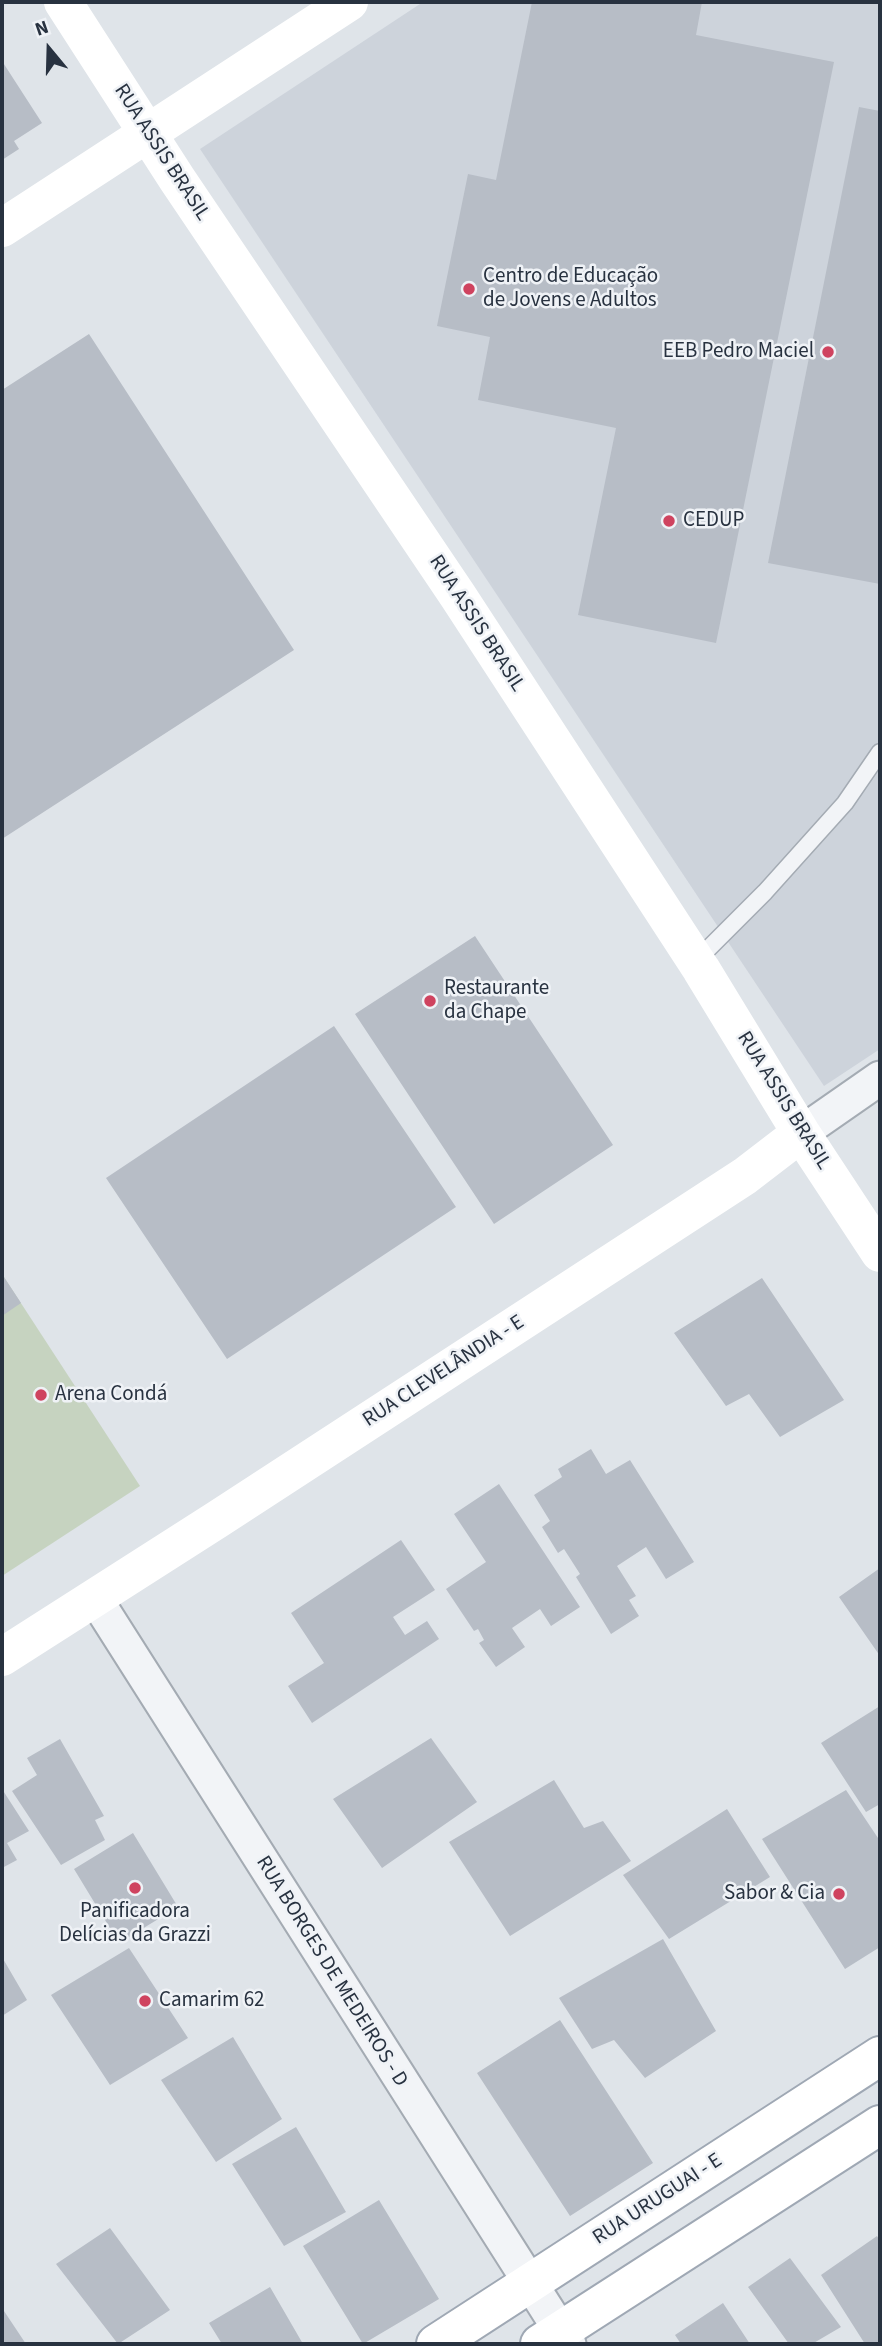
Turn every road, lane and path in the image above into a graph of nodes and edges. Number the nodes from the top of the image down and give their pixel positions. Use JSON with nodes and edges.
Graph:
{"nodes":[{"id":1,"x":63,"y":2,"type":"edge"},
{"id":2,"x":349,"y":2,"type":"edge"},
{"id":3,"x":148,"y":132,"type":"junction"},
{"id":4,"x":2,"y":228,"type":"edge"},
{"id":5,"x":880,"y":752,"type":"edge"},
{"id":6,"x":696,"y":961,"type":"junction"},
{"id":7,"x":880,"y":1078,"type":"edge"},
{"id":8,"x":801,"y":1133,"type":"junction"},
{"id":9,"x":880,"y":1253,"type":"edge"},
{"id":10,"x":95,"y":1598,"type":"junction"},
{"id":11,"x":2,"y":1657,"type":"edge"},
{"id":12,"x":880,"y":2056,"type":"edge"},
{"id":13,"x":880,"y":2125,"type":"edge"},
{"id":14,"x":529,"y":2284,"type":"junction"},
{"id":15,"x":556,"y":2340,"type":"edge"},
{"id":16,"x":436,"y":2344,"type":"edge"}],
"edges":[{"from":1,"to":3,"type":"street","name":"RUA ASSIS BRASIL"},
{"from":2,"to":3,"type":"street"},
{"from":3,"to":4,"type":"street"},
{"from":3,"to":6,"type":"street","name":"RUA ASSIS BRASIL"},
{"from":5,"to":6,"type":"lane"},
{"from":6,"to":8,"type":"street","name":"RUA ASSIS BRASIL"},
{"from":7,"to":8,"type":"street","name":"RUA CLEVELÂNDIA - E"},
{"from":8,"to":9,"type":"street","name":"RUA ASSIS BRASIL"},
{"from":8,"to":10,"type":"street","name":"RUA CLEVELÂNDIA - E"},
{"from":10,"to":11,"type":"street","name":"RUA CLEVELÂNDIA - E"},
{"from":10,"to":14,"type":"street","name":"RUA BORGES DE MEDEIROS - D"},
{"from":12,"to":14,"type":"street","name":"RUA URUGUAI - E"},
{"from":13,"to":15,"type":"street"},
{"from":14,"to":15,"type":"street","name":"RUA BORGES DE MEDEIROS - D"},
{"from":14,"to":16,"type":"street","name":"RUA URUGUAI - E"}]}
